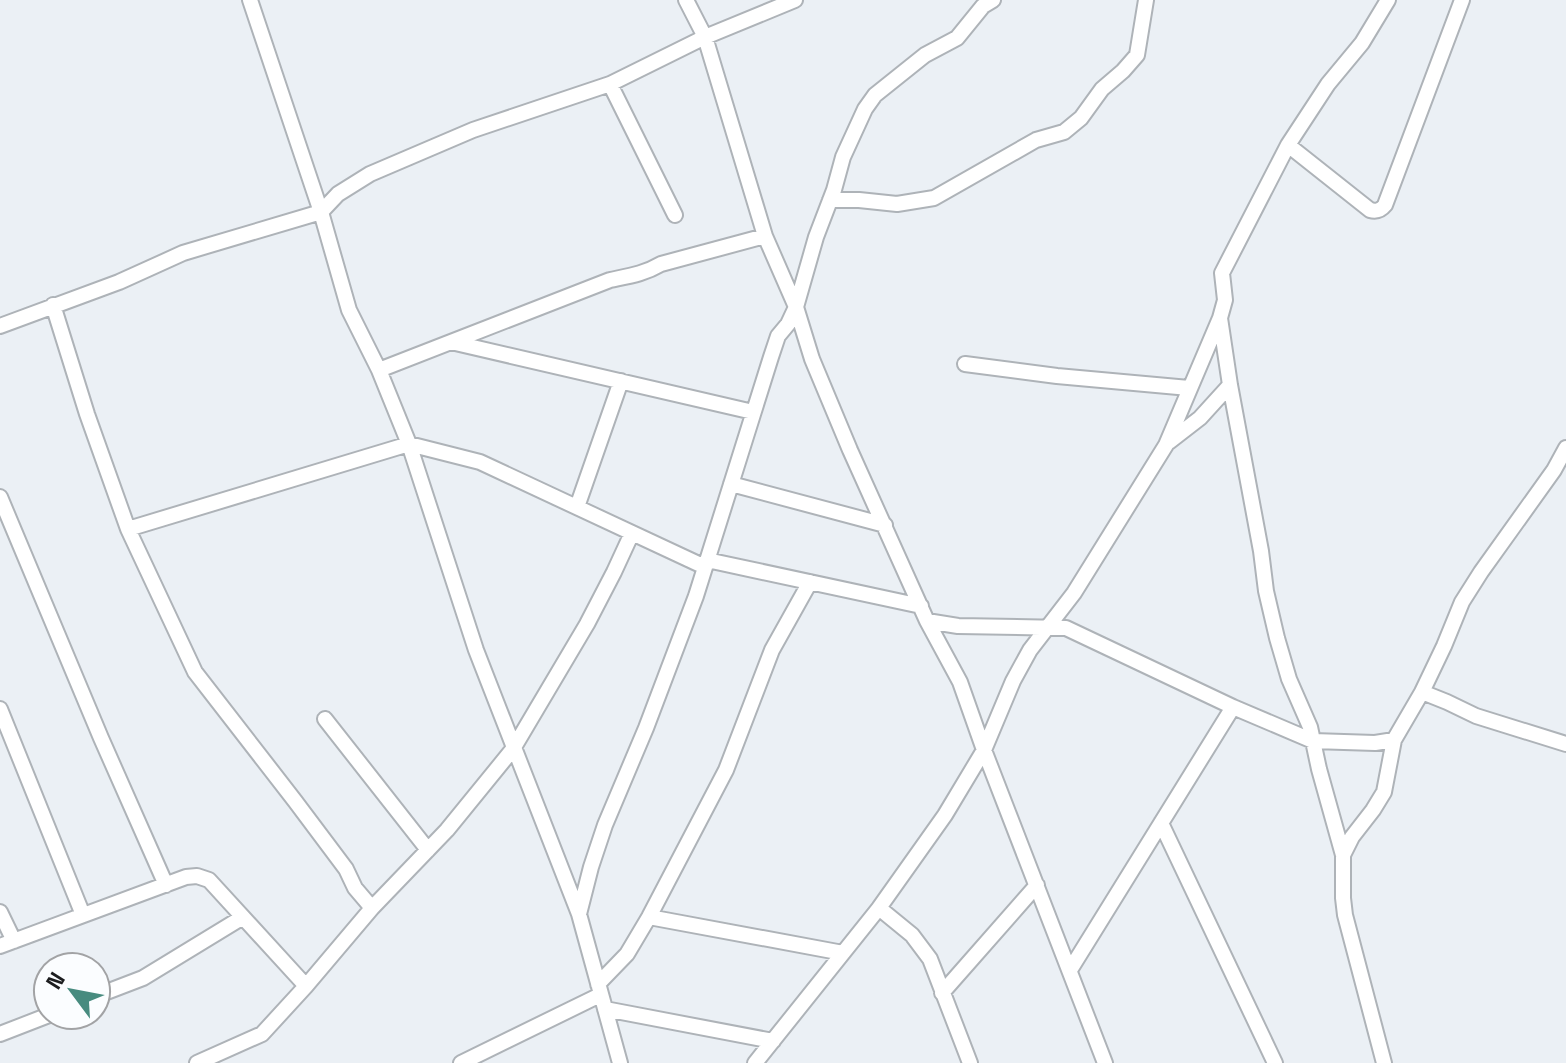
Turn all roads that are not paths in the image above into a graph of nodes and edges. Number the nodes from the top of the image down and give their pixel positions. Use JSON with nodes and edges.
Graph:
{"nodes":[{"id":1,"x":250,"y":0,"type":"edge"},
{"id":2,"x":686,"y":0,"type":"edge"},
{"id":3,"x":795,"y":0,"type":"edge"},
{"id":4,"x":993,"y":0,"type":"edge"},
{"id":5,"x":1146,"y":0,"type":"edge"},
{"id":6,"x":1388,"y":0,"type":"edge"},
{"id":7,"x":1462,"y":0,"type":"edge"},
{"id":8,"x":705,"y":37,"type":"junction"},
{"id":9,"x":610,"y":84,"type":"junction"},
{"id":10,"x":1288,"y":145,"type":"junction"},
{"id":11,"x":830,"y":200,"type":"junction"},
{"id":12,"x":321,"y":212,"type":"junction"},
{"id":13,"x":675,"y":215,"type":"dead end"},
{"id":14,"x":765,"y":236,"type":"junction"},
{"id":15,"x":53,"y":305,"type":"junction"},
{"id":16,"x":796,"y":307,"type":"junction"},
{"id":17,"x":1220,"y":318,"type":"junction"},
{"id":18,"x":0,"y":326,"type":"edge"},
{"id":19,"x":451,"y":342,"type":"junction"},
{"id":20,"x":965,"y":364,"type":"dead end"},
{"id":21,"x":379,"y":370,"type":"junction"},
{"id":22,"x":621,"y":381,"type":"junction"},
{"id":23,"x":1230,"y":385,"type":"junction"},
{"id":24,"x":1189,"y":388,"type":"junction"},
{"id":25,"x":753,"y":412,"type":"junction"},
{"id":26,"x":409,"y":444,"type":"junction"},
{"id":27,"x":1166,"y":445,"type":"junction"},
{"id":28,"x":1566,"y":448,"type":"edge"},
{"id":29,"x":731,"y":484,"type":"junction"},
{"id":30,"x":0,"y":497,"type":"edge"},
{"id":31,"x":577,"y":507,"type":"junction"},
{"id":32,"x":885,"y":525,"type":"junction"},
{"id":33,"x":128,"y":529,"type":"junction"},
{"id":34,"x":632,"y":533,"type":"junction"},
{"id":35,"x":706,"y":564,"type":"junction"},
{"id":36,"x":810,"y":582,"type":"junction"},
{"id":37,"x":921,"y":606,"type":"junction"},
{"id":38,"x":927,"y":621,"type":"junction"},
{"id":39,"x":1048,"y":626,"type":"junction"},
{"id":40,"x":1422,"y":692,"type":"junction"},
{"id":41,"x":1233,"y":707,"type":"junction"},
{"id":42,"x":0,"y":709,"type":"edge"},
{"id":43,"x":325,"y":719,"type":"dead end"},
{"id":44,"x":1394,"y":740,"type":"junction"},
{"id":45,"x":1313,"y":741,"type":"junction"},
{"id":46,"x":1566,"y":744,"type":"edge"},
{"id":47,"x":513,"y":749,"type":"junction"},
{"id":48,"x":984,"y":750,"type":"junction"},
{"id":49,"x":1161,"y":823,"type":"junction"},
{"id":50,"x":428,"y":850,"type":"junction"},
{"id":51,"x":1343,"y":855,"type":"junction"},
{"id":52,"x":166,"y":885,"type":"junction"},
{"id":53,"x":1037,"y":885,"type":"junction"},
{"id":54,"x":372,"y":908,"type":"junction"},
{"id":55,"x":879,"y":908,"type":"junction"},
{"id":56,"x":0,"y":912,"type":"edge"},
{"id":57,"x":579,"y":914,"type":"junction"},
{"id":58,"x":83,"y":915,"type":"junction"},
{"id":59,"x":243,"y":917,"type":"junction"},
{"id":60,"x":649,"y":917,"type":"junction"},
{"id":61,"x":7,"y":943,"type":"edge"},
{"id":62,"x":843,"y":953,"type":"junction"},
{"id":63,"x":1070,"y":970,"type":"junction"},
{"id":64,"x":306,"y":986,"type":"junction"},
{"id":65,"x":112,"y":990,"type":"edge"},
{"id":66,"x":942,"y":993,"type":"junction"},
{"id":67,"x":601,"y":996,"type":"junction"},
{"id":68,"x":32,"y":1020,"type":"edge"},
{"id":69,"x":2,"y":1028,"type":"edge"},
{"id":70,"x":773,"y":1041,"type":"junction"},
{"id":71,"x":197,"y":1063,"type":"edge"},
{"id":72,"x":461,"y":1063,"type":"edge"},
{"id":73,"x":620,"y":1063,"type":"edge"},
{"id":74,"x":755,"y":1063,"type":"edge"},
{"id":75,"x":970,"y":1063,"type":"edge"},
{"id":76,"x":1105,"y":1063,"type":"edge"},
{"id":77,"x":1275,"y":1063,"type":"edge"},
{"id":78,"x":1384,"y":1063,"type":"edge"}],
"edges":[{"from":1,"to":12,"type":"street"},
{"from":2,"to":8,"type":"street"},
{"from":3,"to":8,"type":"street"},
{"from":4,"to":11,"type":"street"},
{"from":5,"to":11,"type":"street"},
{"from":6,"to":10,"type":"street"},
{"from":7,"to":10,"type":"street"},
{"from":8,"to":9,"type":"street"},
{"from":8,"to":14,"type":"street"},
{"from":9,"to":12,"type":"street"},
{"from":9,"to":13,"type":"street"},
{"from":10,"to":17,"type":"street"},
{"from":11,"to":16,"type":"street"},
{"from":12,"to":15,"type":"street"},
{"from":12,"to":21,"type":"street"},
{"from":14,"to":16,"type":"street"},
{"from":14,"to":19,"type":"street"},
{"from":15,"to":18,"type":"street"},
{"from":15,"to":33,"type":"street"},
{"from":16,"to":25,"type":"street"},
{"from":16,"to":32,"type":"street"},
{"from":17,"to":23,"type":"street"},
{"from":17,"to":24,"type":"street"},
{"from":19,"to":21,"type":"street"},
{"from":19,"to":22,"type":"street"},
{"from":20,"to":24,"type":"street"},
{"from":21,"to":26,"type":"street"},
{"from":22,"to":25,"type":"street"},
{"from":22,"to":31,"type":"street"},
{"from":23,"to":27,"type":"street"},
{"from":23,"to":45,"type":"street"},
{"from":24,"to":27,"type":"street"},
{"from":25,"to":29,"type":"street"},
{"from":26,"to":31,"type":"street"},
{"from":26,"to":33,"type":"street"},
{"from":26,"to":47,"type":"street"},
{"from":27,"to":39,"type":"street"},
{"from":28,"to":40,"type":"street"},
{"from":29,"to":32,"type":"street"},
{"from":29,"to":35,"type":"street"},
{"from":30,"to":52,"type":"street"},
{"from":31,"to":34,"type":"street"},
{"from":32,"to":37,"type":"street"},
{"from":33,"to":54,"type":"street"},
{"from":34,"to":35,"type":"street"},
{"from":34,"to":47,"type":"street"},
{"from":35,"to":36,"type":"street"},
{"from":35,"to":57,"type":"street"},
{"from":36,"to":37,"type":"street"},
{"from":36,"to":60,"type":"street"},
{"from":37,"to":38,"type":"street"},
{"from":38,"to":39,"type":"street"},
{"from":38,"to":48,"type":"street"},
{"from":39,"to":41,"type":"street"},
{"from":39,"to":48,"type":"street"},
{"from":40,"to":44,"type":"street"},
{"from":40,"to":46,"type":"street"},
{"from":41,"to":45,"type":"street"},
{"from":41,"to":49,"type":"street"},
{"from":42,"to":58,"type":"street"},
{"from":43,"to":50,"type":"street"},
{"from":44,"to":45,"type":"street"},
{"from":44,"to":51,"type":"street"},
{"from":45,"to":51,"type":"street"},
{"from":47,"to":50,"type":"street"},
{"from":47,"to":57,"type":"street"},
{"from":48,"to":53,"type":"street"},
{"from":48,"to":55,"type":"street"},
{"from":49,"to":63,"type":"street"},
{"from":49,"to":77,"type":"street"},
{"from":50,"to":54,"type":"street"},
{"from":51,"to":78,"type":"street"},
{"from":52,"to":58,"type":"street"},
{"from":52,"to":59,"type":"street"},
{"from":53,"to":63,"type":"street"},
{"from":53,"to":66,"type":"street"},
{"from":54,"to":64,"type":"street"},
{"from":55,"to":62,"type":"street"},
{"from":55,"to":66,"type":"street"},
{"from":56,"to":61,"type":"street"},
{"from":57,"to":67,"type":"street"},
{"from":58,"to":61,"type":"street"},
{"from":59,"to":64,"type":"street"},
{"from":59,"to":65,"type":"street"},
{"from":60,"to":62,"type":"street"},
{"from":60,"to":67,"type":"street"},
{"from":62,"to":70,"type":"street"},
{"from":63,"to":76,"type":"street"},
{"from":64,"to":71,"type":"street"},
{"from":66,"to":75,"type":"street"},
{"from":67,"to":70,"type":"street"},
{"from":67,"to":72,"type":"street"},
{"from":67,"to":73,"type":"street"},
{"from":68,"to":69,"type":"street"},
{"from":70,"to":74,"type":"street"}]}
